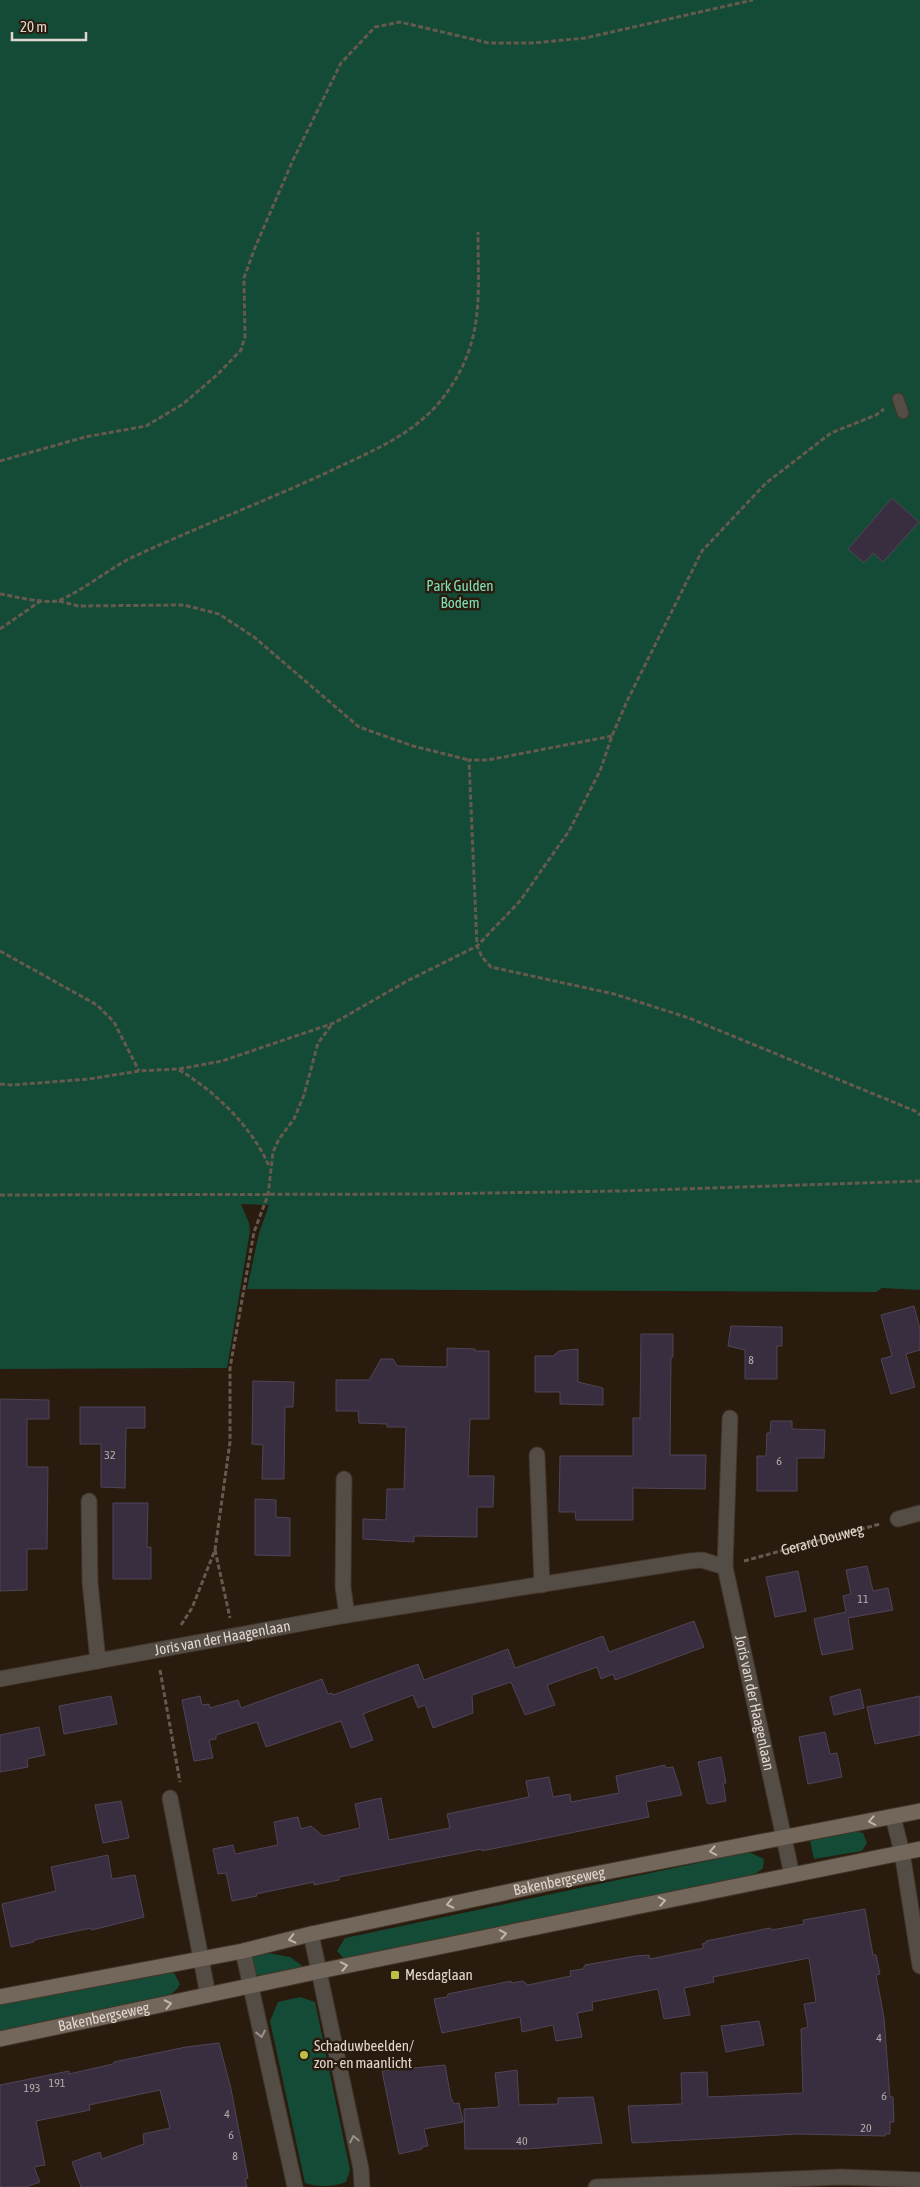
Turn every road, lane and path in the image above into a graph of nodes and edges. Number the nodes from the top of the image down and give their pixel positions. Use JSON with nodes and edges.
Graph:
{"nodes":[{"id":1,"x":753,"y":0,"type":"edge"},
{"id":2,"x":478,"y":232,"type":"dead end"},
{"id":3,"x":898,"y":399,"type":"joint"},
{"id":4,"x":903,"y":413,"type":"dead end"},
{"id":5,"x":0,"y":461,"type":"edge"},
{"id":6,"x":0,"y":594,"type":"edge"},
{"id":7,"x":42,"y":600,"type":"junction"},
{"id":8,"x":58,"y":601,"type":"junction"},
{"id":9,"x":0,"y":628,"type":"edge"},
{"id":10,"x":612,"y":736,"type":"junction"},
{"id":11,"x":469,"y":760,"type":"junction"},
{"id":12,"x":477,"y":946,"type":"junction"},
{"id":13,"x":0,"y":951,"type":"edge"},
{"id":14,"x":334,"y":1022,"type":"junction"},
{"id":15,"x":179,"y":1069,"type":"junction"},
{"id":16,"x":139,"y":1071,"type":"junction"},
{"id":17,"x":0,"y":1084,"type":"edge"},
{"id":18,"x":920,"y":1116,"type":"edge"},
{"id":19,"x":270,"y":1167,"type":"junction"},
{"id":20,"x":920,"y":1181,"type":"edge"},
{"id":21,"x":0,"y":1195,"type":"edge"},
{"id":22,"x":268,"y":1195,"type":"junction"},
{"id":23,"x":730,"y":1418,"type":"dead end"},
{"id":24,"x":538,"y":1455,"type":"dead end"},
{"id":25,"x":344,"y":1479,"type":"dead end"},
{"id":26,"x":89,"y":1501,"type":"dead end"},
{"id":27,"x":920,"y":1513,"type":"edge"},
{"id":28,"x":898,"y":1519,"type":"joint"},
{"id":29,"x":215,"y":1550,"type":"junction"},
{"id":30,"x":725,"y":1567,"type":"junction"},
{"id":31,"x":542,"y":1586,"type":"junction"},
{"id":32,"x":347,"y":1615,"type":"junction"},
{"id":33,"x":234,"y":1635,"type":"junction"},
{"id":34,"x":162,"y":1648,"type":"junction"},
{"id":35,"x":98,"y":1661,"type":"junction"},
{"id":36,"x":0,"y":1679,"type":"edge"},
{"id":37,"x":170,"y":1798,"type":"joint"},
{"id":38,"x":920,"y":1811,"type":"edge"},
{"id":39,"x":893,"y":1817,"type":"junction"},
{"id":40,"x":784,"y":1838,"type":"junction"},
{"id":41,"x":920,"y":1849,"type":"edge"},
{"id":42,"x":902,"y":1852,"type":"junction"},
{"id":43,"x":792,"y":1875,"type":"junction"},
{"id":44,"x":311,"y":1934,"type":"junction"},
{"id":45,"x":243,"y":1951,"type":"junction"},
{"id":46,"x":201,"y":1959,"type":"junction"},
{"id":47,"x":920,"y":1966,"type":"edge"},
{"id":48,"x":320,"y":1971,"type":"junction"},
{"id":49,"x":250,"y":1986,"type":"junction"},
{"id":50,"x":208,"y":1996,"type":"junction"},
{"id":51,"x":0,"y":1997,"type":"edge"},
{"id":52,"x":0,"y":2039,"type":"edge"},
{"id":53,"x":920,"y":2180,"type":"edge"},
{"id":54,"x":295,"y":2187,"type":"edge"},
{"id":55,"x":362,"y":2187,"type":"edge"},
{"id":56,"x":596,"y":2187,"type":"edge"}],
"edges":[{"from":1,"to":5,"type":"path"},
{"from":2,"to":8,"type":"path"},
{"from":3,"to":4,"type":"lane"},
{"from":3,"to":10,"type":"path"},
{"from":6,"to":7,"type":"path"},
{"from":7,"to":8,"type":"path"},
{"from":7,"to":9,"type":"path"},
{"from":8,"to":11,"type":"path"},
{"from":10,"to":11,"type":"path"},
{"from":10,"to":12,"type":"path"},
{"from":11,"to":12,"type":"path"},
{"from":12,"to":14,"type":"path"},
{"from":12,"to":18,"type":"path"},
{"from":13,"to":16,"type":"path"},
{"from":14,"to":15,"type":"path"},
{"from":14,"to":19,"type":"path"},
{"from":15,"to":16,"type":"path"},
{"from":15,"to":19,"type":"path"},
{"from":16,"to":17,"type":"path"},
{"from":19,"to":22,"type":"path"},
{"from":20,"to":22,"type":"path"},
{"from":21,"to":22,"type":"path"},
{"from":22,"to":29,"type":"path"},
{"from":23,"to":30,"type":"street","name":"Joris van der Haagenlaan"},
{"from":24,"to":31,"type":"street"},
{"from":25,"to":32,"type":"street"},
{"from":26,"to":35,"type":"street"},
{"from":27,"to":28,"type":"street"},
{"from":28,"to":30,"type":"path","name":"Gerard Douweg"},
{"from":29,"to":33,"type":"path"},
{"from":29,"to":34,"type":"path"},
{"from":30,"to":31,"type":"street","name":"Joris van der Haagenlaan"},
{"from":30,"to":40,"type":"street","name":"Joris van der Haagenlaan"},
{"from":31,"to":32,"type":"street","name":"Joris van der Haagenlaan"},
{"from":32,"to":33,"type":"street","name":"Joris van der Haagenlaan"},
{"from":33,"to":34,"type":"street","name":"Joris van der Haagenlaan"},
{"from":34,"to":35,"type":"street","name":"Joris van der Haagenlaan"},
{"from":34,"to":37,"type":"path"},
{"from":35,"to":36,"type":"street","name":"Joris van der Haagenlaan"},
{"from":37,"to":46,"type":"street"},
{"from":38,"to":39,"type":"street","name":"Bakenbergseweg"},
{"from":39,"to":40,"type":"street","name":"Bakenbergseweg","one_way":true},
{"from":39,"to":42,"type":"street"},
{"from":40,"to":43,"type":"street","name":"Joris van der Haagenlaan"},
{"from":40,"to":44,"type":"street","name":"Bakenbergseweg","one_way":true},
{"from":41,"to":42,"type":"street","name":"Bakenbergseweg"},
{"from":42,"to":43,"type":"street","name":"Bakenbergseweg"},
{"from":42,"to":47,"type":"street"},
{"from":48,"to":43,"type":"street","name":"Bakenbergseweg","one_way":true},
{"from":44,"to":45,"type":"street","name":"Bakenbergseweg","one_way":true},
{"from":44,"to":48,"type":"street"},
{"from":45,"to":46,"type":"street","name":"Bakenbergseweg"},
{"from":45,"to":49,"type":"street"},
{"from":46,"to":50,"type":"street"},
{"from":46,"to":51,"type":"street","name":"Bakenbergseweg"},
{"from":48,"to":49,"type":"street","name":"Bakenbergseweg"},
{"from":55,"to":48,"type":"street","one_way":true},
{"from":49,"to":50,"type":"street","name":"Bakenbergseweg"},
{"from":49,"to":54,"type":"street","one_way":true},
{"from":52,"to":50,"type":"street","name":"Bakenbergseweg","one_way":true},
{"from":53,"to":56,"type":"street"}]}
